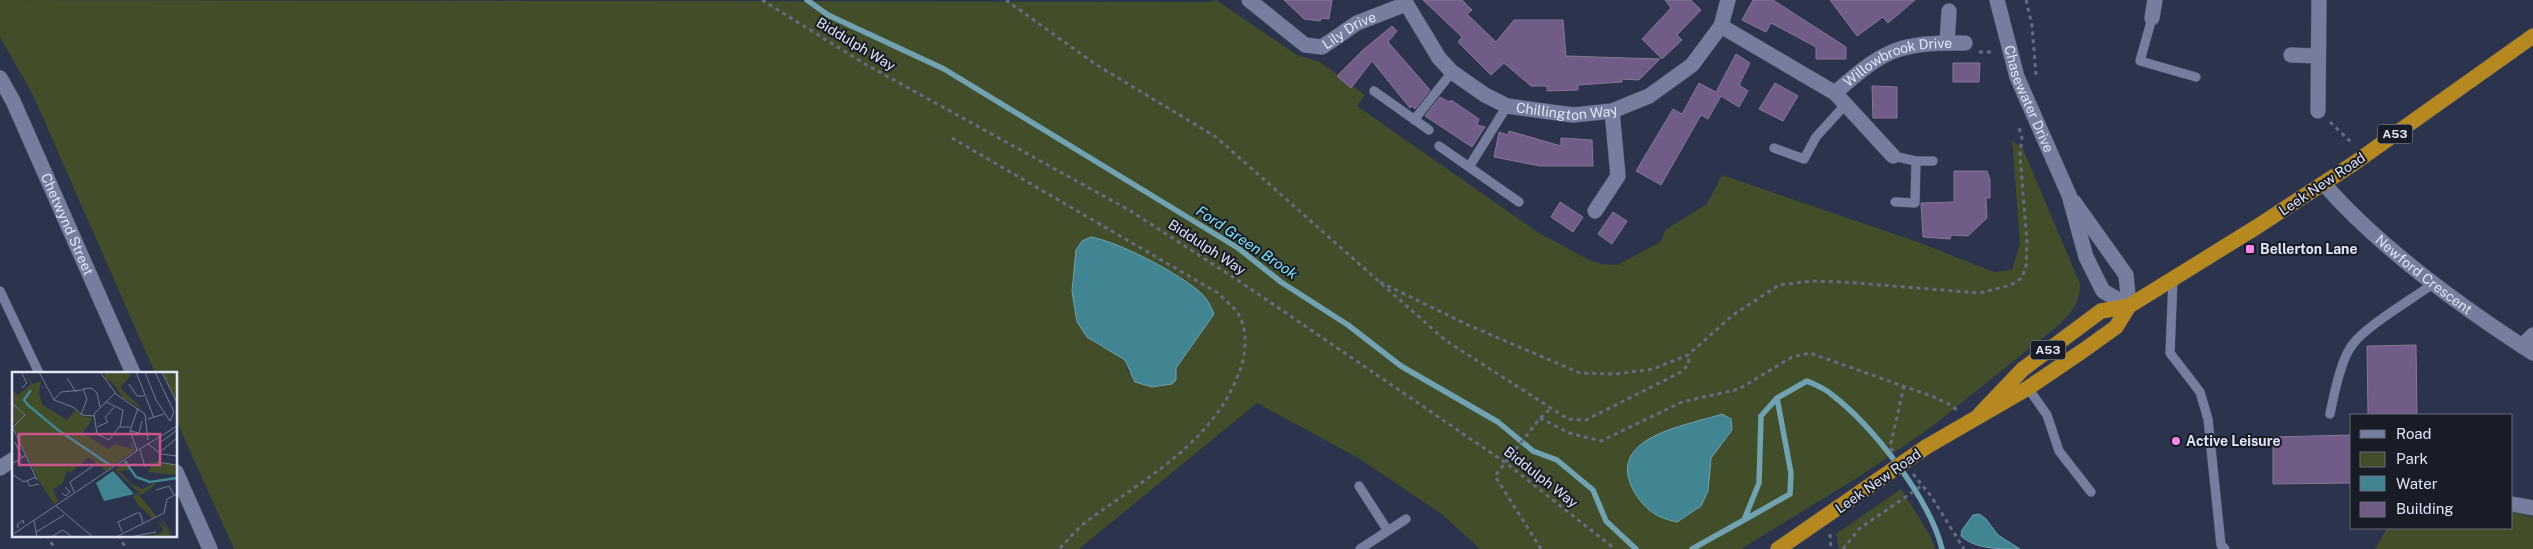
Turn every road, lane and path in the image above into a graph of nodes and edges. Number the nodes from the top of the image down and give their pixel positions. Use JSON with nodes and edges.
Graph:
{"nodes":[{"id":1,"x":762,"y":0,"type":"edge"},
{"id":2,"x":1006,"y":0,"type":"edge"},
{"id":3,"x":1248,"y":0,"type":"edge"},
{"id":4,"x":1728,"y":0,"type":"edge"},
{"id":5,"x":1997,"y":0,"type":"edge"},
{"id":6,"x":2026,"y":0,"type":"edge"},
{"id":7,"x":2155,"y":0,"type":"edge"},
{"id":8,"x":2319,"y":0,"type":"edge"},
{"id":9,"x":1405,"y":2,"type":"edge"},
{"id":10,"x":1949,"y":11,"type":"dead end"},
{"id":11,"x":2152,"y":18,"type":"joint"},
{"id":12,"x":1721,"y":26,"type":"junction"},
{"id":13,"x":2533,"y":36,"type":"edge"},
{"id":14,"x":1947,"y":43,"type":"junction"},
{"id":15,"x":1965,"y":43,"type":"joint"},
{"id":16,"x":2010,"y":51,"type":"junction"},
{"id":17,"x":2291,"y":55,"type":"dead end"},
{"id":18,"x":2318,"y":56,"type":"junction"},
{"id":19,"x":1452,"y":72,"type":"junction"},
{"id":20,"x":2196,"y":77,"type":"dead end"},
{"id":21,"x":0,"y":78,"type":"edge"},
{"id":22,"x":2036,"y":78,"type":"dead end"},
{"id":23,"x":1374,"y":91,"type":"dead end"},
{"id":24,"x":1840,"y":99,"type":"junction"},
{"id":25,"x":6,"y":104,"type":"edge"},
{"id":26,"x":1507,"y":106,"type":"junction"},
{"id":27,"x":1612,"y":111,"type":"junction"},
{"id":28,"x":2318,"y":112,"type":"joint"},
{"id":29,"x":1414,"y":120,"type":"junction"},
{"id":30,"x":2017,"y":121,"type":"dead end"},
{"id":31,"x":1429,"y":130,"type":"dead end"},
{"id":32,"x":952,"y":138,"type":"dead end"},
{"id":33,"x":1439,"y":146,"type":"dead end"},
{"id":34,"x":1774,"y":148,"type":"dead end"},
{"id":35,"x":2350,"y":150,"type":"dead end"},
{"id":36,"x":1893,"y":156,"type":"joint"},
{"id":37,"x":1916,"y":161,"type":"junction"},
{"id":38,"x":1933,"y":161,"type":"dead end"},
{"id":39,"x":1469,"y":167,"type":"junction"},
{"id":40,"x":2324,"y":184,"type":"junction"},
{"id":41,"x":2069,"y":195,"type":"junction"},
{"id":42,"x":1519,"y":202,"type":"dead end"},
{"id":43,"x":1895,"y":202,"type":"dead end"},
{"id":44,"x":1594,"y":211,"type":"dead end"},
{"id":45,"x":2174,"y":280,"type":"junction"},
{"id":46,"x":1380,"y":282,"type":"junction"},
{"id":47,"x":2434,"y":283,"type":"junction"},
{"id":48,"x":0,"y":291,"type":"edge"},
{"id":49,"x":2129,"y":306,"type":"junction"},
{"id":50,"x":2533,"y":335,"type":"edge"},
{"id":51,"x":2528,"y":350,"type":"edge"},
{"id":52,"x":1688,"y":354,"type":"junction"},
{"id":53,"x":39,"y":372,"type":"edge"},
{"id":54,"x":133,"y":372,"type":"edge"},
{"id":55,"x":1904,"y":386,"type":"junction"},
{"id":56,"x":2028,"y":388,"type":"junction"},
{"id":57,"x":1550,"y":409,"type":"junction"},
{"id":58,"x":2330,"y":414,"type":"dead end"},
{"id":59,"x":1540,"y":418,"type":"junction"},
{"id":60,"x":1974,"y":418,"type":"junction"},
{"id":61,"x":1897,"y":455,"type":"dead end"},
{"id":62,"x":12,"y":460,"type":"edge"},
{"id":63,"x":1506,"y":463,"type":"junction"},
{"id":64,"x":0,"y":468,"type":"edge"},
{"id":65,"x":1910,"y":470,"type":"dead end"},
{"id":66,"x":178,"y":477,"type":"edge"},
{"id":67,"x":1923,"y":485,"type":"junction"},
{"id":68,"x":1359,"y":486,"type":"dead end"},
{"id":69,"x":2091,"y":492,"type":"dead end"},
{"id":70,"x":2513,"y":504,"type":"edge"},
{"id":71,"x":2533,"y":508,"type":"edge"},
{"id":72,"x":1406,"y":519,"type":"dead end"},
{"id":73,"x":1388,"y":531,"type":"junction"},
{"id":74,"x":48,"y":536,"type":"edge"},
{"id":75,"x":120,"y":536,"type":"edge"},
{"id":76,"x":55,"y":549,"type":"edge"},
{"id":77,"x":126,"y":549,"type":"edge"},
{"id":78,"x":210,"y":549,"type":"edge"},
{"id":79,"x":1059,"y":549,"type":"edge"},
{"id":80,"x":1360,"y":549,"type":"edge"},
{"id":81,"x":1541,"y":549,"type":"edge"},
{"id":82,"x":1615,"y":549,"type":"edge"},
{"id":83,"x":1778,"y":549,"type":"edge"},
{"id":84,"x":1843,"y":549,"type":"edge"},
{"id":85,"x":1964,"y":549,"type":"edge"},
{"id":86,"x":2225,"y":549,"type":"edge"}],
"edges":[{"from":1,"to":63,"type":"path","name":"Biddulph Way"},
{"from":2,"to":46,"type":"path"},
{"from":3,"to":9,"type":"street","name":"Lily Drive"},
{"from":4,"to":12,"type":"street","name":"Chillington Way"},
{"from":5,"to":16,"type":"street","name":"Chasewater Drive"},
{"from":6,"to":22,"type":"path"},
{"from":7,"to":11,"type":"street"},
{"from":8,"to":18,"type":"street"},
{"from":9,"to":19,"type":"street","name":"Chillington Way"},
{"from":10,"to":14,"type":"street"},
{"from":11,"to":20,"type":"lane"},
{"from":12,"to":24,"type":"street","name":"Willowbrook Drive"},
{"from":12,"to":27,"type":"street","name":"Chillington Way"},
{"from":13,"to":40,"type":"highway","name":"Leek New Road","number":"A53"},
{"from":14,"to":15,"type":"street","name":"Willowbrook Drive"},
{"from":14,"to":24,"type":"street","name":"Willowbrook Drive"},
{"from":15,"to":16,"type":"path"},
{"from":16,"to":41,"type":"street","name":"Chasewater Drive"},
{"from":17,"to":18,"type":"street"},
{"from":18,"to":28,"type":"street"},
{"from":19,"to":26,"type":"street","name":"Chillington Way"},
{"from":19,"to":29,"type":"lane"},
{"from":21,"to":25,"type":"street","name":"Chetwynd Street"},
{"from":23,"to":29,"type":"lane"},
{"from":24,"to":34,"type":"lane"},
{"from":24,"to":36,"type":"street","name":"Willowbrook Drive"},
{"from":25,"to":54,"type":"street","name":"Chetwynd Street"},
{"from":26,"to":27,"type":"street","name":"Chillington Way"},
{"from":26,"to":39,"type":"lane"},
{"from":27,"to":44,"type":"street"},
{"from":28,"to":35,"type":"path"},
{"from":29,"to":31,"type":"lane"},
{"from":30,"to":52,"type":"path"},
{"from":32,"to":79,"type":"path"},
{"from":33,"to":39,"type":"lane"},
{"from":36,"to":37,"type":"lane"},
{"from":37,"to":38,"type":"lane"},
{"from":37,"to":43,"type":"lane"},
{"from":39,"to":42,"type":"lane"},
{"from":40,"to":45,"type":"highway","name":"Leek New Road","number":"A53"},
{"from":40,"to":47,"type":"street","name":"Newford Crescent"},
{"from":41,"to":49,"type":"street","name":"Chasewater Drive"},
{"from":41,"to":49,"type":"street","name":"Chasewater Drive"},
{"from":45,"to":49,"type":"highway","name":"Leek New Road","number":"A53"},
{"from":45,"to":86,"type":"lane"},
{"from":46,"to":52,"type":"path"},
{"from":46,"to":57,"type":"path"},
{"from":47,"to":51,"type":"street","name":"Newford Crescent"},
{"from":47,"to":58,"type":"lane"},
{"from":48,"to":53,"type":"lane"},
{"from":49,"to":56,"type":"highway","name":"Leek New Road","number":"A53"},
{"from":49,"to":60,"type":"highway","name":"Leek New Road","number":"A53"},
{"from":50,"to":51,"type":"street"},
{"from":52,"to":57,"type":"path"},
{"from":55,"to":59,"type":"path"},
{"from":55,"to":60,"type":"path"},
{"from":55,"to":61,"type":"path"},
{"from":56,"to":60,"type":"highway","name":"Leek New Road","number":"A53"},
{"from":56,"to":69,"type":"lane"},
{"from":57,"to":59,"type":"path"},
{"from":59,"to":63,"type":"path"},
{"from":60,"to":83,"type":"highway","name":"Leek New Road","number":"A53","bridge":true},
{"from":62,"to":64,"type":"street"},
{"from":63,"to":81,"type":"path"},
{"from":63,"to":82,"type":"path","name":"Biddulph Way"},
{"from":65,"to":67,"type":"path"},
{"from":66,"to":78,"type":"street"},
{"from":67,"to":84,"type":"path"},
{"from":67,"to":85,"type":"path"},
{"from":68,"to":73,"type":"lane"},
{"from":70,"to":71,"type":"street"},
{"from":72,"to":73,"type":"lane"},
{"from":73,"to":80,"type":"lane"},
{"from":74,"to":76,"type":"path"},
{"from":75,"to":77,"type":"path"}]}
